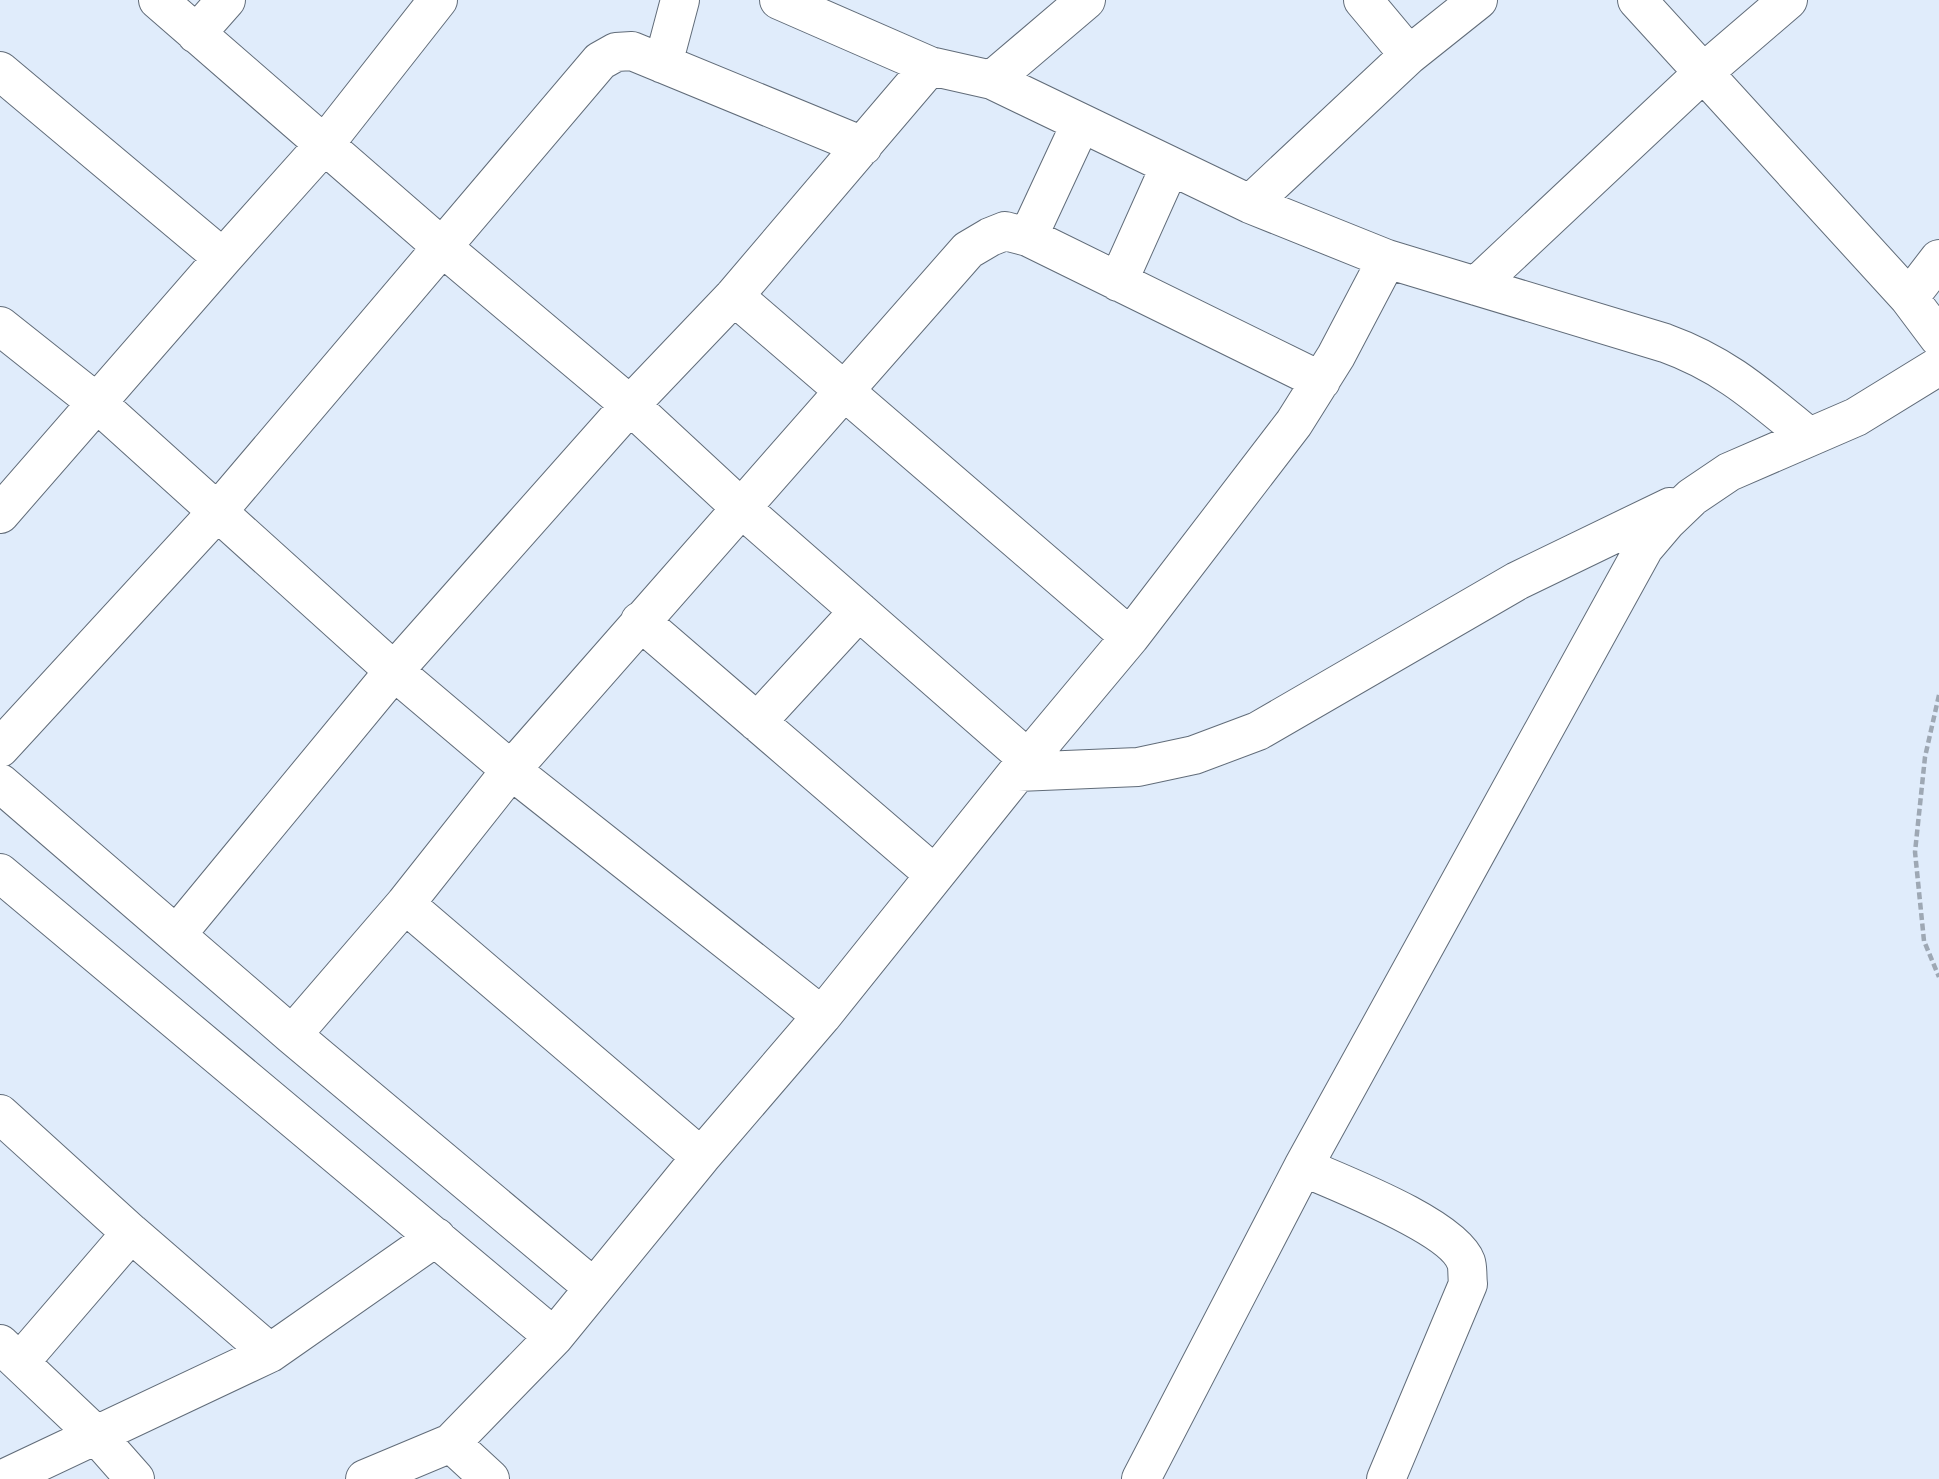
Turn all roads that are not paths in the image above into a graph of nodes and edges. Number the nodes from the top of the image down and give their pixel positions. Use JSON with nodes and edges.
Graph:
{"nodes":[{"id":1,"x":158,"y":0,"type":"edge"},
{"id":2,"x":226,"y":0,"type":"edge"},
{"id":3,"x":438,"y":0,"type":"edge"},
{"id":4,"x":680,"y":0,"type":"edge"},
{"id":5,"x":779,"y":0,"type":"edge"},
{"id":6,"x":1086,"y":0,"type":"edge"},
{"id":7,"x":1363,"y":0,"type":"edge"},
{"id":8,"x":1478,"y":0,"type":"edge"},
{"id":9,"x":1637,"y":0,"type":"edge"},
{"id":10,"x":1788,"y":0,"type":"edge"},
{"id":11,"x":196,"y":34,"type":"junction"},
{"id":12,"x":1409,"y":55,"type":"junction"},
{"id":13,"x":663,"y":64,"type":"junction"},
{"id":14,"x":930,"y":66,"type":"junction"},
{"id":15,"x":0,"y":71,"type":"edge"},
{"id":16,"x":1703,"y":73,"type":"junction"},
{"id":17,"x":992,"y":80,"type":"junction"},
{"id":18,"x":1081,"y":123,"type":"junction"},
{"id":19,"x":324,"y":145,"type":"junction"},
{"id":20,"x":863,"y":146,"type":"junction"},
{"id":21,"x":1170,"y":166,"type":"junction"},
{"id":22,"x":1250,"y":204,"type":"junction"},
{"id":23,"x":1028,"y":237,"type":"junction"},
{"id":24,"x":441,"y":246,"type":"junction"},
{"id":25,"x":223,"y":258,"type":"junction"},
{"id":26,"x":1387,"y":259,"type":"junction"},
{"id":27,"x":1939,"y":259,"type":"edge"},
{"id":28,"x":1118,"y":282,"type":"junction"},
{"id":29,"x":1476,"y":286,"type":"junction"},
{"id":30,"x":734,"y":296,"type":"junction"},
{"id":31,"x":1909,"y":298,"type":"junction"},
{"id":32,"x":0,"y":326,"type":"edge"},
{"id":33,"x":1939,"y":338,"type":"edge"},
{"id":34,"x":1939,"y":366,"type":"edge"},
{"id":35,"x":1321,"y":381,"type":"junction"},
{"id":36,"x":844,"y":392,"type":"junction"},
{"id":37,"x":97,"y":404,"type":"junction"},
{"id":38,"x":630,"y":405,"type":"junction"},
{"id":39,"x":1809,"y":437,"type":"junction"},
{"id":40,"x":1692,"y":497,"type":"junction"},
{"id":41,"x":740,"y":507,"type":"junction"},
{"id":42,"x":218,"y":511,"type":"junction"},
{"id":43,"x":0,"y":514,"type":"edge"},
{"id":44,"x":859,"y":611,"type":"junction"},
{"id":45,"x":640,"y":621,"type":"junction"},
{"id":46,"x":1130,"y":637,"type":"junction"},
{"id":47,"x":394,"y":671,"type":"junction"},
{"id":48,"x":757,"y":722,"type":"junction"},
{"id":49,"x":0,"y":748,"type":"edge"},
{"id":50,"x":1023,"y":766,"type":"junction"},
{"id":51,"x":511,"y":770,"type":"junction"},
{"id":52,"x":0,"y":783,"type":"edge"},
{"id":53,"x":0,"y":873,"type":"edge"},
{"id":54,"x":935,"y":875,"type":"junction"},
{"id":55,"x":405,"y":904,"type":"junction"},
{"id":56,"x":177,"y":934,"type":"junction"},
{"id":57,"x":822,"y":1016,"type":"junction"},
{"id":58,"x":292,"y":1035,"type":"junction"},
{"id":59,"x":0,"y":1114,"type":"edge"},
{"id":60,"x":701,"y":1157,"type":"junction"},
{"id":61,"x":1303,"y":1167,"type":"junction"},
{"id":62,"x":131,"y":1233,"type":"junction"},
{"id":63,"x":436,"y":1237,"type":"junction"},
{"id":64,"x":594,"y":1288,"type":"junction"},
{"id":65,"x":554,"y":1337,"type":"junction"},
{"id":66,"x":10,"y":1353,"type":"edge"},
{"id":67,"x":270,"y":1353,"type":"junction"},
{"id":68,"x":97,"y":1436,"type":"junction"},
{"id":69,"x":451,"y":1443,"type":"junction"},
{"id":70,"x":3,"y":1479,"type":"edge"},
{"id":71,"x":135,"y":1479,"type":"edge"},
{"id":72,"x":365,"y":1479,"type":"edge"},
{"id":73,"x":490,"y":1479,"type":"edge"},
{"id":74,"x":1141,"y":1479,"type":"edge"},
{"id":75,"x":1386,"y":1479,"type":"edge"}],
"edges":[{"from":1,"to":11,"type":"street"},
{"from":2,"to":11,"type":"street"},
{"from":3,"to":19,"type":"street"},
{"from":4,"to":13,"type":"street"},
{"from":5,"to":14,"type":"street"},
{"from":6,"to":17,"type":"street"},
{"from":7,"to":12,"type":"street"},
{"from":8,"to":12,"type":"street"},
{"from":9,"to":16,"type":"street"},
{"from":10,"to":16,"type":"street"},
{"from":11,"to":19,"type":"street"},
{"from":12,"to":22,"type":"street"},
{"from":13,"to":20,"type":"street"},
{"from":13,"to":24,"type":"street"},
{"from":14,"to":17,"type":"street"},
{"from":14,"to":20,"type":"street"},
{"from":15,"to":25,"type":"street"},
{"from":16,"to":29,"type":"street"},
{"from":16,"to":31,"type":"street"},
{"from":17,"to":18,"type":"street"},
{"from":18,"to":21,"type":"street"},
{"from":18,"to":23,"type":"street"},
{"from":19,"to":24,"type":"street"},
{"from":19,"to":25,"type":"street"},
{"from":20,"to":30,"type":"street"},
{"from":21,"to":22,"type":"street"},
{"from":21,"to":28,"type":"street"},
{"from":22,"to":26,"type":"street"},
{"from":23,"to":28,"type":"street"},
{"from":23,"to":36,"type":"street"},
{"from":24,"to":38,"type":"street"},
{"from":24,"to":42,"type":"street"},
{"from":25,"to":37,"type":"street"},
{"from":26,"to":29,"type":"street"},
{"from":26,"to":35,"type":"street"},
{"from":27,"to":31,"type":"street"},
{"from":28,"to":35,"type":"street"},
{"from":29,"to":39,"type":"street"},
{"from":30,"to":36,"type":"street"},
{"from":30,"to":38,"type":"street"},
{"from":31,"to":33,"type":"street"},
{"from":32,"to":37,"type":"street"},
{"from":34,"to":39,"type":"street"},
{"from":35,"to":46,"type":"street"},
{"from":36,"to":41,"type":"street"},
{"from":36,"to":46,"type":"street"},
{"from":37,"to":42,"type":"street"},
{"from":37,"to":43,"type":"street"},
{"from":38,"to":41,"type":"street"},
{"from":38,"to":47,"type":"street"},
{"from":39,"to":40,"type":"street"},
{"from":40,"to":50,"type":"street"},
{"from":40,"to":61,"type":"street"},
{"from":41,"to":44,"type":"street"},
{"from":41,"to":45,"type":"street"},
{"from":42,"to":47,"type":"street"},
{"from":42,"to":49,"type":"street"},
{"from":44,"to":48,"type":"street"},
{"from":44,"to":50,"type":"street"},
{"from":45,"to":48,"type":"street"},
{"from":45,"to":51,"type":"street"},
{"from":46,"to":50,"type":"street"},
{"from":47,"to":51,"type":"street"},
{"from":47,"to":56,"type":"street"},
{"from":48,"to":54,"type":"street"},
{"from":50,"to":54,"type":"street"},
{"from":51,"to":55,"type":"street"},
{"from":51,"to":57,"type":"street"},
{"from":52,"to":56,"type":"street"},
{"from":53,"to":63,"type":"street"},
{"from":54,"to":57,"type":"street"},
{"from":55,"to":58,"type":"street"},
{"from":55,"to":60,"type":"street"},
{"from":56,"to":58,"type":"street"},
{"from":57,"to":60,"type":"street"},
{"from":58,"to":64,"type":"street"},
{"from":59,"to":62,"type":"street"},
{"from":60,"to":64,"type":"street"},
{"from":61,"to":74,"type":"street"},
{"from":61,"to":75,"type":"street"},
{"from":62,"to":66,"type":"street"},
{"from":62,"to":67,"type":"street"},
{"from":63,"to":65,"type":"street"},
{"from":63,"to":67,"type":"street"},
{"from":64,"to":65,"type":"street"},
{"from":65,"to":69,"type":"street"},
{"from":66,"to":68,"type":"street"},
{"from":67,"to":68,"type":"street"},
{"from":68,"to":70,"type":"street"},
{"from":68,"to":71,"type":"street"},
{"from":69,"to":72,"type":"street"},
{"from":69,"to":73,"type":"street"}]}
